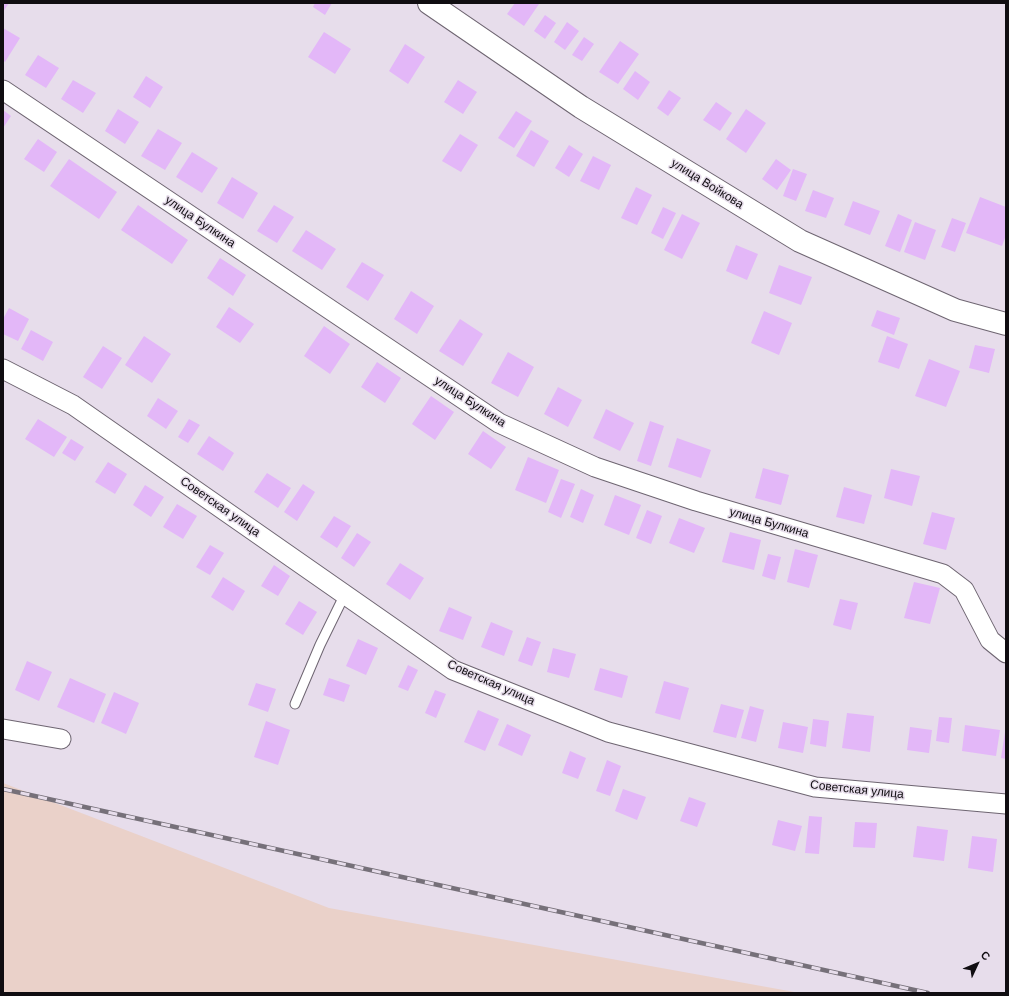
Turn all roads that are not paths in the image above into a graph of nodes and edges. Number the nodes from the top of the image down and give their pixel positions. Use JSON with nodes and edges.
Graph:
{"nodes":[{"id":1,"x":429,"y":3,"type":"edge"},
{"id":2,"x":3,"y":90,"type":"edge"},
{"id":3,"x":1006,"y":324,"type":"edge"},
{"id":4,"x":3,"y":369,"type":"edge"},
{"id":5,"x":345,"y":594,"type":"junction"},
{"id":6,"x":1006,"y":653,"type":"edge"},
{"id":7,"x":295,"y":704,"type":"dead end"},
{"id":8,"x":3,"y":729,"type":"edge"},
{"id":9,"x":61,"y":739,"type":"dead end"},
{"id":10,"x":1006,"y":804,"type":"edge"}],
"edges":[{"from":1,"to":3,"type":"main road","name":"улица Войкова"},
{"from":2,"to":6,"type":"street","name":"улица Булкина"},
{"from":4,"to":5,"type":"street","name":"Советская улица"},
{"from":5,"to":7,"type":"lane"},
{"from":5,"to":10,"type":"street","name":"Советская улица"},
{"from":8,"to":9,"type":"street"}]}
